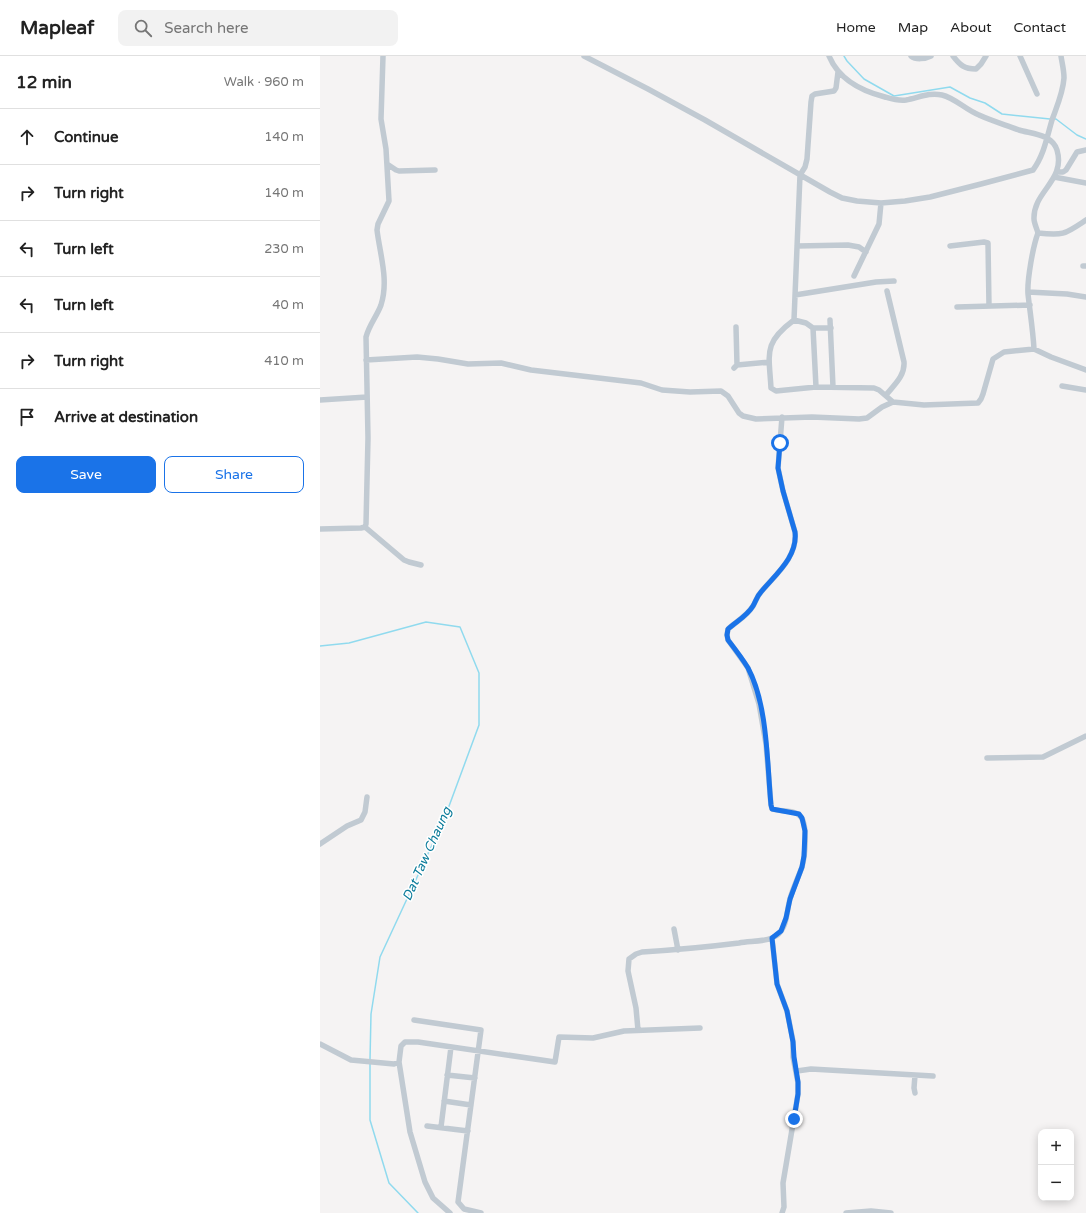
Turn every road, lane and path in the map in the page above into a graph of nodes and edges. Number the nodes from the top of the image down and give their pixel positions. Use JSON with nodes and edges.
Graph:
{"nodes":[{"id":1,"x":383,"y":56,"type":"edge"},
{"id":2,"x":584,"y":56,"type":"edge"},
{"id":3,"x":829,"y":56,"type":"edge"},
{"id":4,"x":910,"y":56,"type":"edge"},
{"id":5,"x":931,"y":56,"type":"edge"},
{"id":6,"x":952,"y":56,"type":"edge"},
{"id":7,"x":986,"y":56,"type":"edge"},
{"id":8,"x":1020,"y":56,"type":"edge"},
{"id":9,"x":1061,"y":56,"type":"edge"},
{"id":10,"x":838,"y":72,"type":"junction"},
{"id":11,"x":1037,"y":94,"type":"dead end"},
{"id":12,"x":1048,"y":138,"type":"junction"},
{"id":13,"x":1086,"y":150,"type":"edge"},
{"id":14,"x":387,"y":164,"type":"junction"},
{"id":15,"x":435,"y":170,"type":"dead end"},
{"id":16,"x":800,"y":175,"type":"junction"},
{"id":17,"x":1056,"y":175,"type":"junction"},
{"id":18,"x":1086,"y":183,"type":"edge"},
{"id":19,"x":881,"y":203,"type":"junction"},
{"id":20,"x":1086,"y":220,"type":"edge"},
{"id":21,"x":1038,"y":233,"type":"junction"},
{"id":22,"x":797,"y":246,"type":"junction"},
{"id":23,"x":950,"y":246,"type":"dead end"},
{"id":24,"x":866,"y":252,"type":"junction"},
{"id":25,"x":854,"y":276,"type":"dead end"},
{"id":26,"x":894,"y":281,"type":"dead end"},
{"id":27,"x":887,"y":290,"type":"dead end"},
{"id":28,"x":1028,"y":292,"type":"junction"},
{"id":29,"x":795,"y":295,"type":"junction"},
{"id":30,"x":1086,"y":297,"type":"edge"},
{"id":31,"x":1030,"y":305,"type":"junction"},
{"id":32,"x":989,"y":306,"type":"junction"},
{"id":33,"x":957,"y":307,"type":"dead end"},
{"id":34,"x":794,"y":320,"type":"junction"},
{"id":35,"x":830,"y":320,"type":"dead end"},
{"id":36,"x":736,"y":327,"type":"dead end"},
{"id":37,"x":813,"y":328,"type":"junction"},
{"id":38,"x":831,"y":328,"type":"junction"},
{"id":39,"x":1034,"y":349,"type":"junction"},
{"id":40,"x":366,"y":360,"type":"junction"},
{"id":41,"x":769,"y":362,"type":"junction"},
{"id":42,"x":1086,"y":370,"type":"edge"},
{"id":43,"x":1062,"y":386,"type":"dead end"},
{"id":44,"x":816,"y":387,"type":"junction"},
{"id":45,"x":832,"y":387,"type":"junction"},
{"id":46,"x":1086,"y":390,"type":"edge"},
{"id":47,"x":886,"y":395,"type":"junction"},
{"id":48,"x":367,"y":397,"type":"junction"},
{"id":49,"x":320,"y":400,"type":"edge"},
{"id":50,"x":893,"y":402,"type":"junction"},
{"id":51,"x":782,"y":417,"type":"junction"},
{"id":52,"x":365,"y":527,"type":"junction"},
{"id":53,"x":320,"y":529,"type":"edge"},
{"id":54,"x":421,"y":565,"type":"dead end"},
{"id":55,"x":1086,"y":736,"type":"edge"},
{"id":56,"x":987,"y":758,"type":"dead end"},
{"id":57,"x":367,"y":797,"type":"dead end"},
{"id":58,"x":320,"y":844,"type":"edge"},
{"id":59,"x":674,"y":929,"type":"dead end"},
{"id":60,"x":772,"y":938,"type":"junction"},
{"id":61,"x":678,"y":950,"type":"junction"},
{"id":62,"x":414,"y":1020,"type":"dead end"},
{"id":63,"x":700,"y":1028,"type":"dead end"},
{"id":64,"x":638,"y":1030,"type":"junction"},
{"id":65,"x":320,"y":1044,"type":"edge"},
{"id":66,"x":451,"y":1047,"type":"junction"},
{"id":67,"x":478,"y":1052,"type":"junction"},
{"id":68,"x":399,"y":1062,"type":"junction"},
{"id":69,"x":796,"y":1071,"type":"junction"},
{"id":70,"x":447,"y":1075,"type":"junction"},
{"id":71,"x":915,"y":1075,"type":"junction"},
{"id":72,"x":934,"y":1076,"type":"dead end"},
{"id":73,"x":475,"y":1078,"type":"junction"},
{"id":74,"x":915,"y":1093,"type":"dead end"},
{"id":75,"x":444,"y":1101,"type":"junction"},
{"id":76,"x":471,"y":1105,"type":"junction"},
{"id":77,"x":427,"y":1126,"type":"dead end"},
{"id":78,"x":440,"y":1127,"type":"junction"},
{"id":79,"x":468,"y":1130,"type":"junction"},
{"id":80,"x":785,"y":1212,"type":"edge"},
{"id":81,"x":450,"y":1213,"type":"edge"},
{"id":82,"x":481,"y":1213,"type":"edge"},
{"id":83,"x":846,"y":1213,"type":"edge"},
{"id":84,"x":891,"y":1213,"type":"edge"}],
"edges":[{"from":1,"to":14,"type":"street"},
{"from":2,"to":16,"type":"street"},
{"from":3,"to":10,"type":"street"},
{"from":4,"to":5,"type":"street"},
{"from":6,"to":7,"type":"street"},
{"from":8,"to":11,"type":"street"},
{"from":9,"to":12,"type":"street"},
{"from":10,"to":12,"type":"street"},
{"from":10,"to":16,"type":"street"},
{"from":12,"to":17,"type":"street"},
{"from":12,"to":19,"type":"street"},
{"from":13,"to":17,"type":"street"},
{"from":14,"to":15,"type":"street"},
{"from":14,"to":40,"type":"street"},
{"from":16,"to":19,"type":"street"},
{"from":16,"to":22,"type":"street"},
{"from":17,"to":18,"type":"street"},
{"from":17,"to":21,"type":"street"},
{"from":19,"to":24,"type":"street"},
{"from":20,"to":21,"type":"street"},
{"from":21,"to":28,"type":"street"},
{"from":22,"to":24,"type":"street"},
{"from":22,"to":29,"type":"street"},
{"from":23,"to":32,"type":"street"},
{"from":24,"to":25,"type":"street"},
{"from":26,"to":29,"type":"street"},
{"from":27,"to":47,"type":"street"},
{"from":28,"to":30,"type":"street"},
{"from":28,"to":31,"type":"street"},
{"from":29,"to":34,"type":"street"},
{"from":31,"to":32,"type":"street"},
{"from":31,"to":39,"type":"street"},
{"from":32,"to":33,"type":"street"},
{"from":34,"to":37,"type":"street"},
{"from":34,"to":41,"type":"street"},
{"from":35,"to":38,"type":"street"},
{"from":36,"to":41,"type":"street"},
{"from":37,"to":38,"type":"street"},
{"from":37,"to":44,"type":"street"},
{"from":38,"to":45,"type":"street"},
{"from":39,"to":42,"type":"street"},
{"from":39,"to":50,"type":"street"},
{"from":40,"to":48,"type":"street"},
{"from":40,"to":51,"type":"street"},
{"from":41,"to":44,"type":"street"},
{"from":43,"to":46,"type":"street"},
{"from":44,"to":45,"type":"street"},
{"from":45,"to":47,"type":"street"},
{"from":47,"to":50,"type":"street"},
{"from":48,"to":49,"type":"street"},
{"from":48,"to":52,"type":"street"},
{"from":50,"to":51,"type":"street"},
{"from":51,"to":60,"type":"street"},
{"from":52,"to":53,"type":"street"},
{"from":52,"to":54,"type":"street"},
{"from":55,"to":56,"type":"street"},
{"from":57,"to":58,"type":"street"},
{"from":59,"to":61,"type":"street"},
{"from":60,"to":61,"type":"street"},
{"from":60,"to":69,"type":"street"},
{"from":61,"to":64,"type":"street"},
{"from":62,"to":67,"type":"street"},
{"from":63,"to":64,"type":"street"},
{"from":64,"to":67,"type":"street"},
{"from":65,"to":68,"type":"street"},
{"from":66,"to":67,"type":"street"},
{"from":66,"to":68,"type":"street"},
{"from":66,"to":70,"type":"street"},
{"from":67,"to":73,"type":"street"},
{"from":68,"to":81,"type":"street"},
{"from":69,"to":71,"type":"street"},
{"from":69,"to":80,"type":"street"},
{"from":70,"to":73,"type":"street"},
{"from":70,"to":75,"type":"street"},
{"from":71,"to":72,"type":"street"},
{"from":71,"to":74,"type":"street"},
{"from":73,"to":76,"type":"street"},
{"from":75,"to":76,"type":"street"},
{"from":75,"to":78,"type":"street"},
{"from":76,"to":79,"type":"street"},
{"from":77,"to":78,"type":"street"},
{"from":78,"to":79,"type":"street"},
{"from":79,"to":82,"type":"street"},
{"from":83,"to":84,"type":"street"}]}
